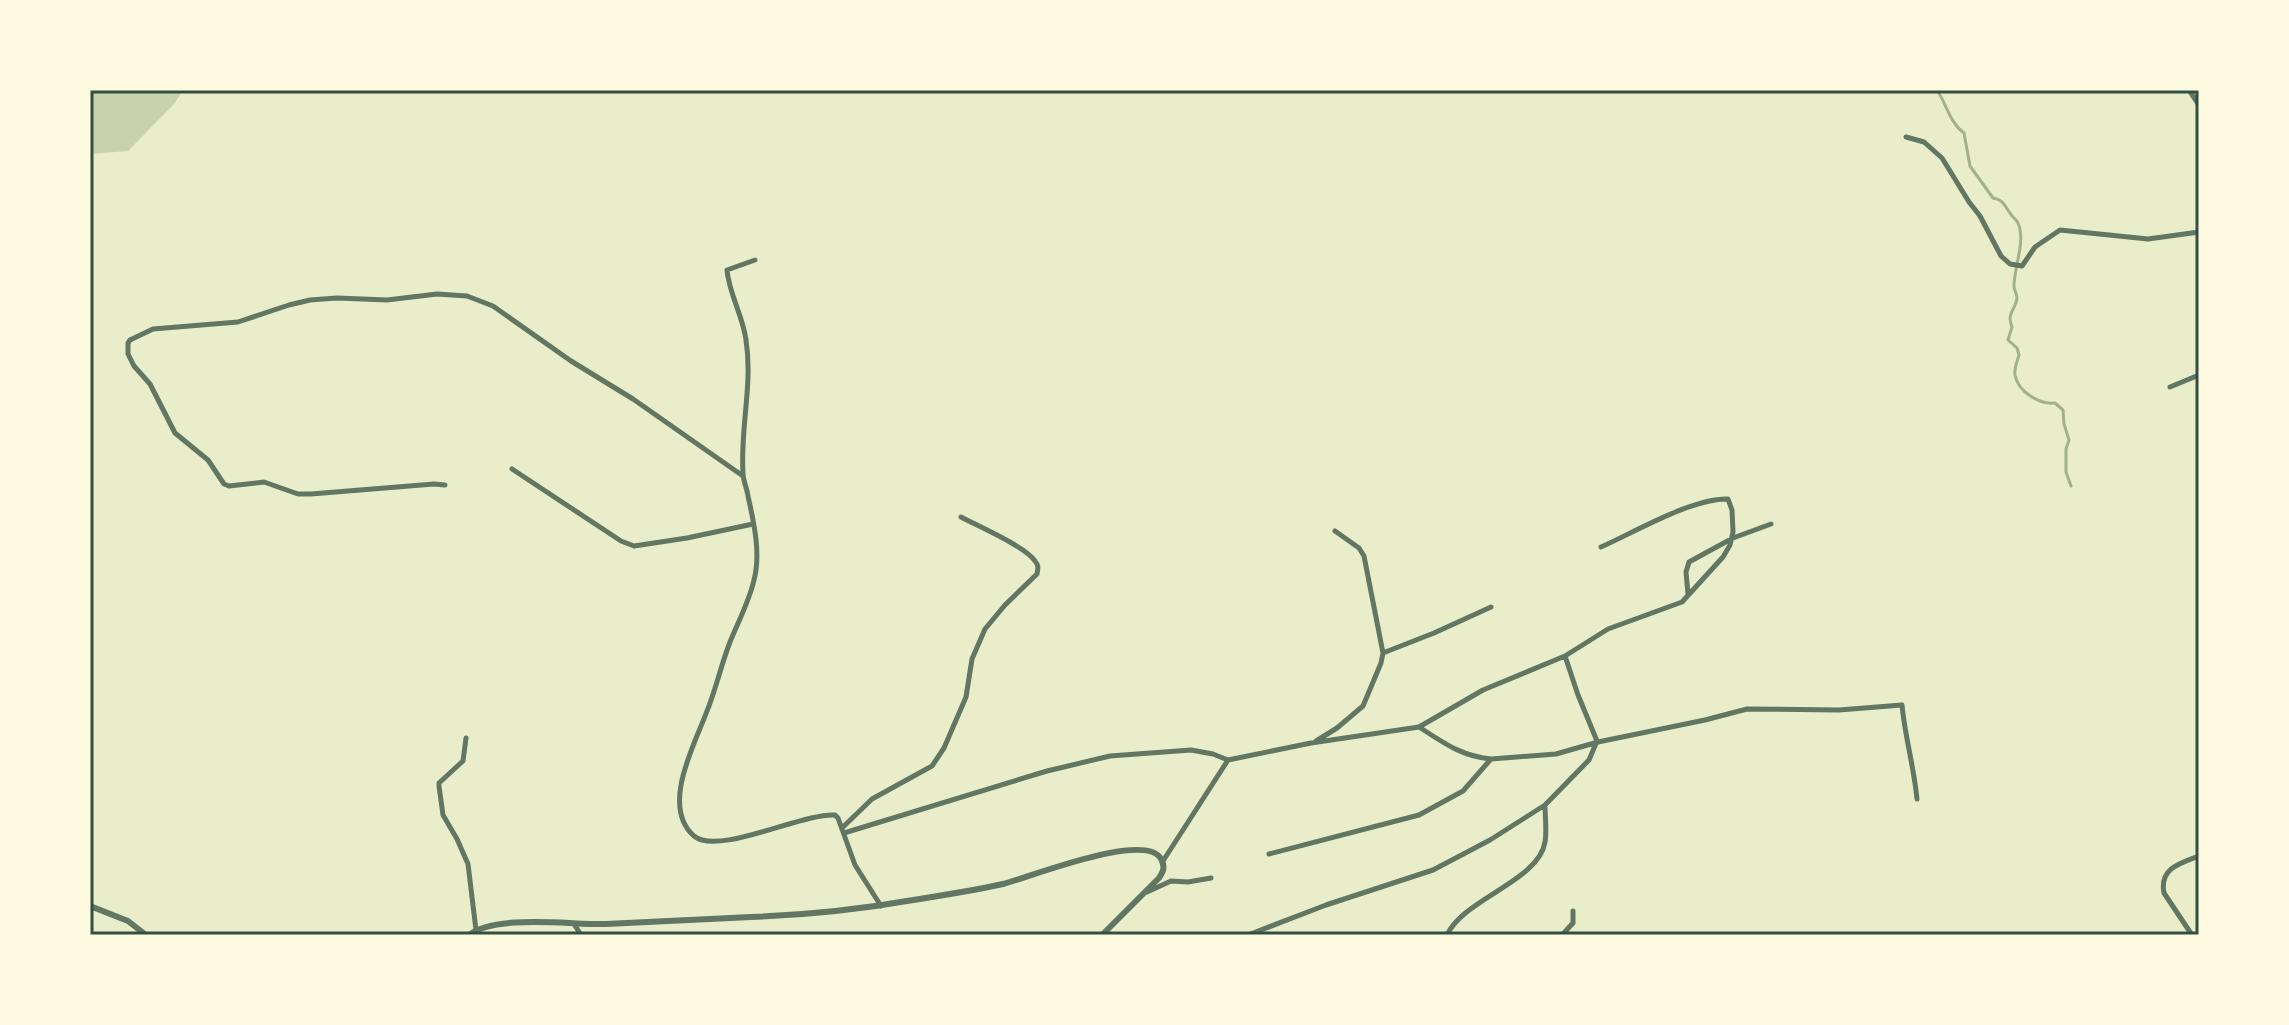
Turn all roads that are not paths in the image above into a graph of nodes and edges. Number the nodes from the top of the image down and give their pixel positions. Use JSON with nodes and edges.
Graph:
{"nodes":[{"id":1,"x":2189,"y":90,"type":"edge"},
{"id":2,"x":2199,"y":105,"type":"edge"},
{"id":3,"x":1906,"y":137,"type":"dead end"},
{"id":4,"x":2199,"y":232,"type":"edge"},
{"id":5,"x":755,"y":260,"type":"dead end"},
{"id":6,"x":2199,"y":375,"type":"edge"},
{"id":7,"x":2170,"y":387,"type":"dead end"},
{"id":8,"x":512,"y":469,"type":"dead end"},
{"id":9,"x":743,"y":476,"type":"junction"},
{"id":10,"x":445,"y":485,"type":"dead end"},
{"id":11,"x":961,"y":517,"type":"dead end"},
{"id":12,"x":753,"y":524,"type":"junction"},
{"id":13,"x":1771,"y":524,"type":"dead end"},
{"id":14,"x":1335,"y":531,"type":"dead end"},
{"id":15,"x":1733,"y":538,"type":"junction"},
{"id":16,"x":1601,"y":547,"type":"dead end"},
{"id":17,"x":1688,"y":595,"type":"junction"},
{"id":18,"x":1491,"y":607,"type":"dead end"},
{"id":19,"x":1383,"y":653,"type":"junction"},
{"id":20,"x":1565,"y":656,"type":"junction"},
{"id":21,"x":1419,"y":727,"type":"junction"},
{"id":22,"x":466,"y":738,"type":"dead end"},
{"id":23,"x":1598,"y":742,"type":"junction"},
{"id":24,"x":1311,"y":743,"type":"junction"},
{"id":25,"x":1491,"y":759,"type":"junction"},
{"id":26,"x":1228,"y":760,"type":"junction"},
{"id":27,"x":1917,"y":799,"type":"dead end"},
{"id":28,"x":1545,"y":805,"type":"junction"},
{"id":29,"x":843,"y":830,"type":"junction"},
{"id":30,"x":1269,"y":854,"type":"dead end"},
{"id":31,"x":2199,"y":856,"type":"edge"},
{"id":32,"x":1163,"y":861,"type":"junction"},
{"id":33,"x":1211,"y":878,"type":"dead end"},
{"id":34,"x":1146,"y":893,"type":"junction"},
{"id":35,"x":90,"y":906,"type":"edge"},
{"id":36,"x":881,"y":906,"type":"junction"},
{"id":37,"x":1573,"y":911,"type":"dead end"},
{"id":38,"x":574,"y":924,"type":"junction"},
{"id":39,"x":476,"y":930,"type":"junction"},
{"id":40,"x":146,"y":935,"type":"edge"},
{"id":41,"x":469,"y":935,"type":"edge"},
{"id":42,"x":581,"y":935,"type":"edge"},
{"id":43,"x":1102,"y":935,"type":"edge"},
{"id":44,"x":1248,"y":935,"type":"edge"},
{"id":45,"x":1447,"y":935,"type":"edge"},
{"id":46,"x":1562,"y":935,"type":"edge"},
{"id":47,"x":2192,"y":935,"type":"edge"}],
"edges":[{"from":1,"to":2,"type":"street"},
{"from":3,"to":4,"type":"street"},
{"from":5,"to":9,"type":"street"},
{"from":6,"to":7,"type":"street"},
{"from":8,"to":12,"type":"street"},
{"from":9,"to":10,"type":"street"},
{"from":9,"to":12,"type":"street"},
{"from":11,"to":29,"type":"street"},
{"from":12,"to":29,"type":"street"},
{"from":13,"to":15,"type":"street"},
{"from":14,"to":19,"type":"street"},
{"from":15,"to":16,"type":"street"},
{"from":15,"to":17,"type":"street"},
{"from":15,"to":17,"type":"street"},
{"from":17,"to":20,"type":"street"},
{"from":18,"to":19,"type":"street"},
{"from":19,"to":24,"type":"street"},
{"from":20,"to":21,"type":"street"},
{"from":20,"to":23,"type":"street"},
{"from":21,"to":24,"type":"street"},
{"from":21,"to":25,"type":"street"},
{"from":22,"to":39,"type":"street"},
{"from":23,"to":25,"type":"street"},
{"from":23,"to":27,"type":"street"},
{"from":23,"to":28,"type":"street"},
{"from":24,"to":26,"type":"street"},
{"from":25,"to":30,"type":"street"},
{"from":26,"to":29,"type":"street"},
{"from":26,"to":32,"type":"street"},
{"from":28,"to":44,"type":"street"},
{"from":28,"to":45,"type":"street"},
{"from":29,"to":36,"type":"street"},
{"from":31,"to":47,"type":"street"},
{"from":32,"to":34,"type":"street"},
{"from":32,"to":36,"type":"street"},
{"from":33,"to":34,"type":"street"},
{"from":34,"to":43,"type":"street"},
{"from":35,"to":40,"type":"street"},
{"from":36,"to":38,"type":"street"},
{"from":37,"to":46,"type":"street"},
{"from":38,"to":39,"type":"street"},
{"from":38,"to":42,"type":"street"},
{"from":39,"to":41,"type":"street"}]}
